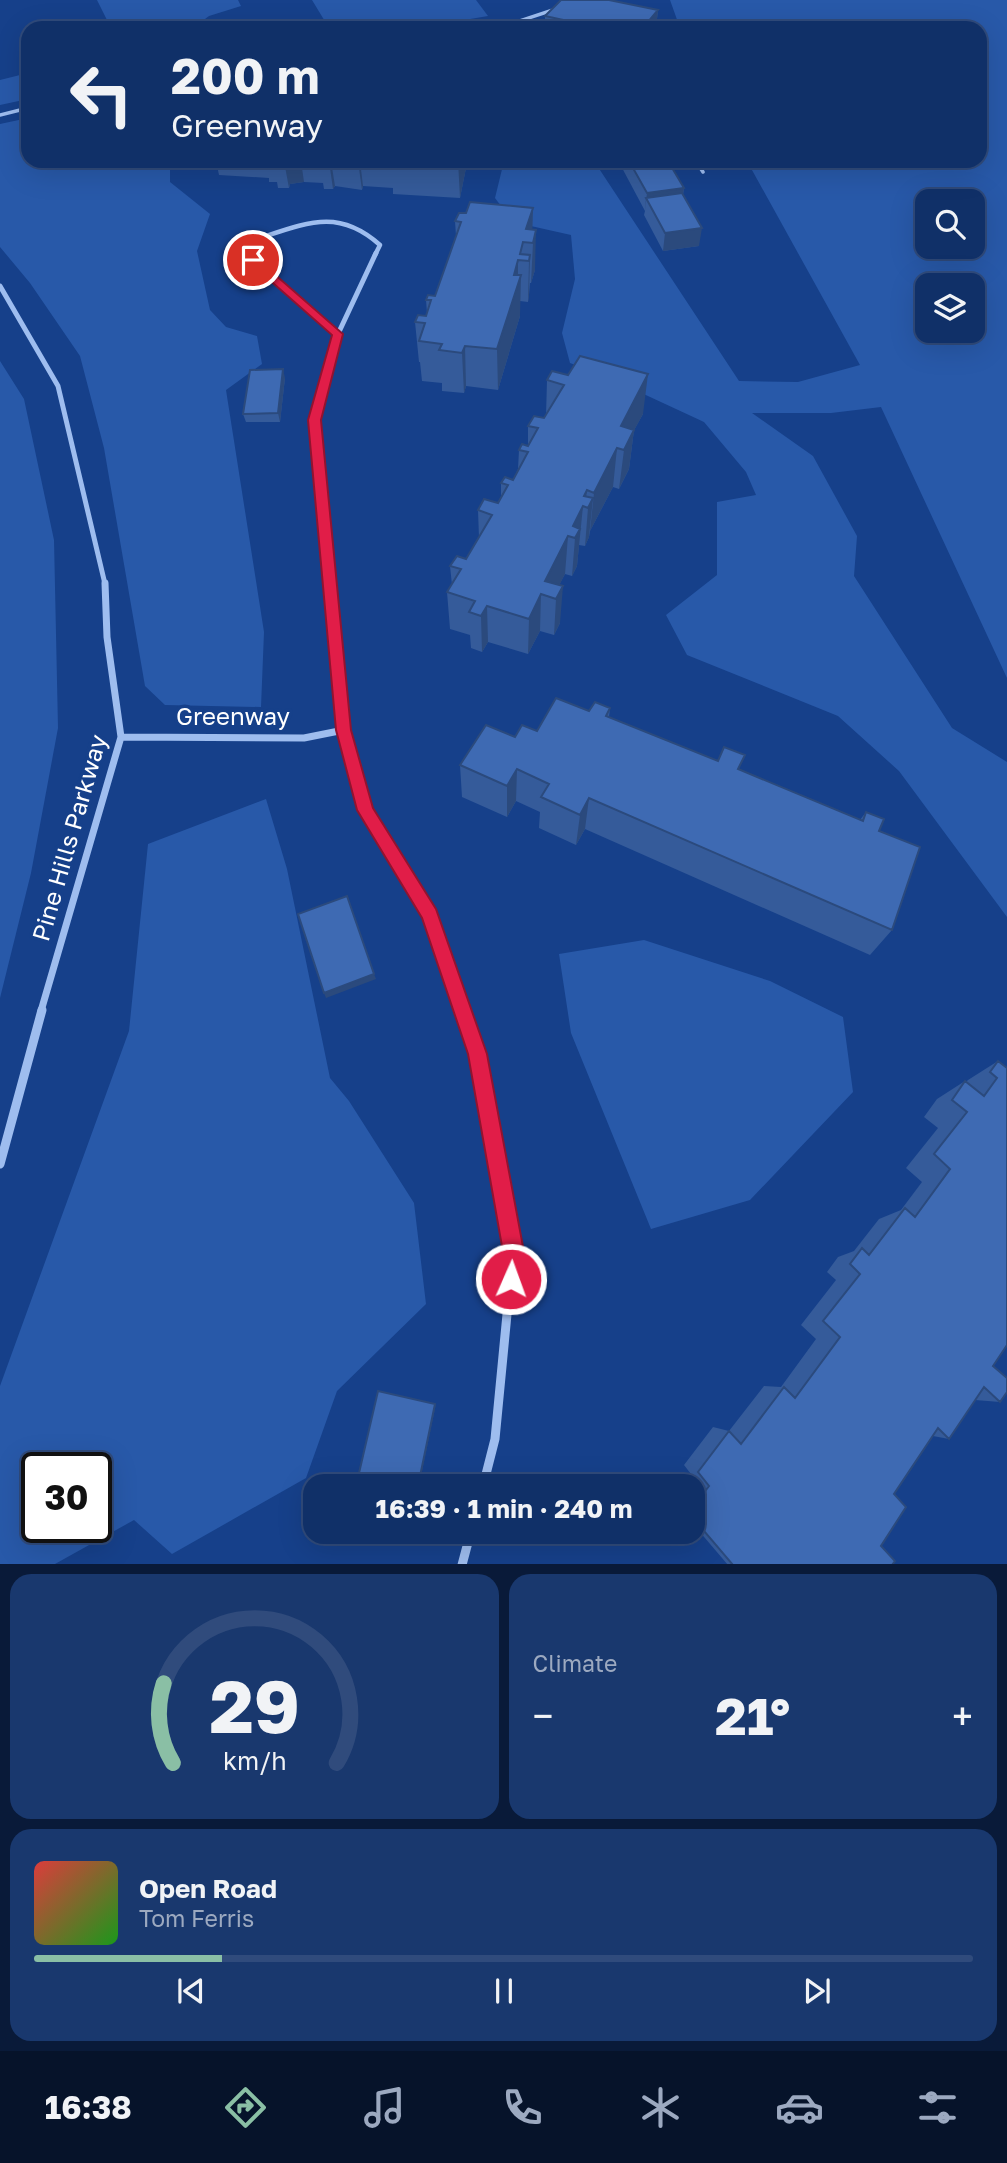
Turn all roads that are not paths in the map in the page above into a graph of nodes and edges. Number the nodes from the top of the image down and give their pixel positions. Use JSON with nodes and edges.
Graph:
{"nodes":[{"id":1,"x":558,"y":8,"type":"edge"},
{"id":2,"x":519,"y":21,"type":"edge"},
{"id":3,"x":21,"y":110,"type":"edge"},
{"id":4,"x":0,"y":115,"type":"edge"},
{"id":5,"x":700,"y":168,"type":"edge"},
{"id":6,"x":703,"y":172,"type":"dead end"},
{"id":7,"x":0,"y":286,"type":"edge"},
{"id":8,"x":338,"y":334,"type":"junction"},
{"id":9,"x":344,"y":730,"type":"junction"},
{"id":10,"x":121,"y":737,"type":"junction"},
{"id":11,"x":0,"y":1164,"type":"edge"},
{"id":12,"x":486,"y":1474,"type":"edge"},
{"id":13,"x":467,"y":1544,"type":"edge"},
{"id":14,"x":462,"y":1564,"type":"edge"}],
"edges":[{"from":1,"to":2,"type":"lane"},
{"from":3,"to":4,"type":"lane"},
{"from":5,"to":6,"type":"lane"},
{"from":7,"to":10,"type":"street","name":"Pine Hills Parkway"},
{"from":8,"to":8,"type":"street"},
{"from":8,"to":9,"type":"street"},
{"from":9,"to":10,"type":"street","name":"Greenway"},
{"from":9,"to":12,"type":"street"},
{"from":10,"to":11,"type":"street","name":"Pine Hills Parkway"},
{"from":13,"to":14,"type":"street"}]}
